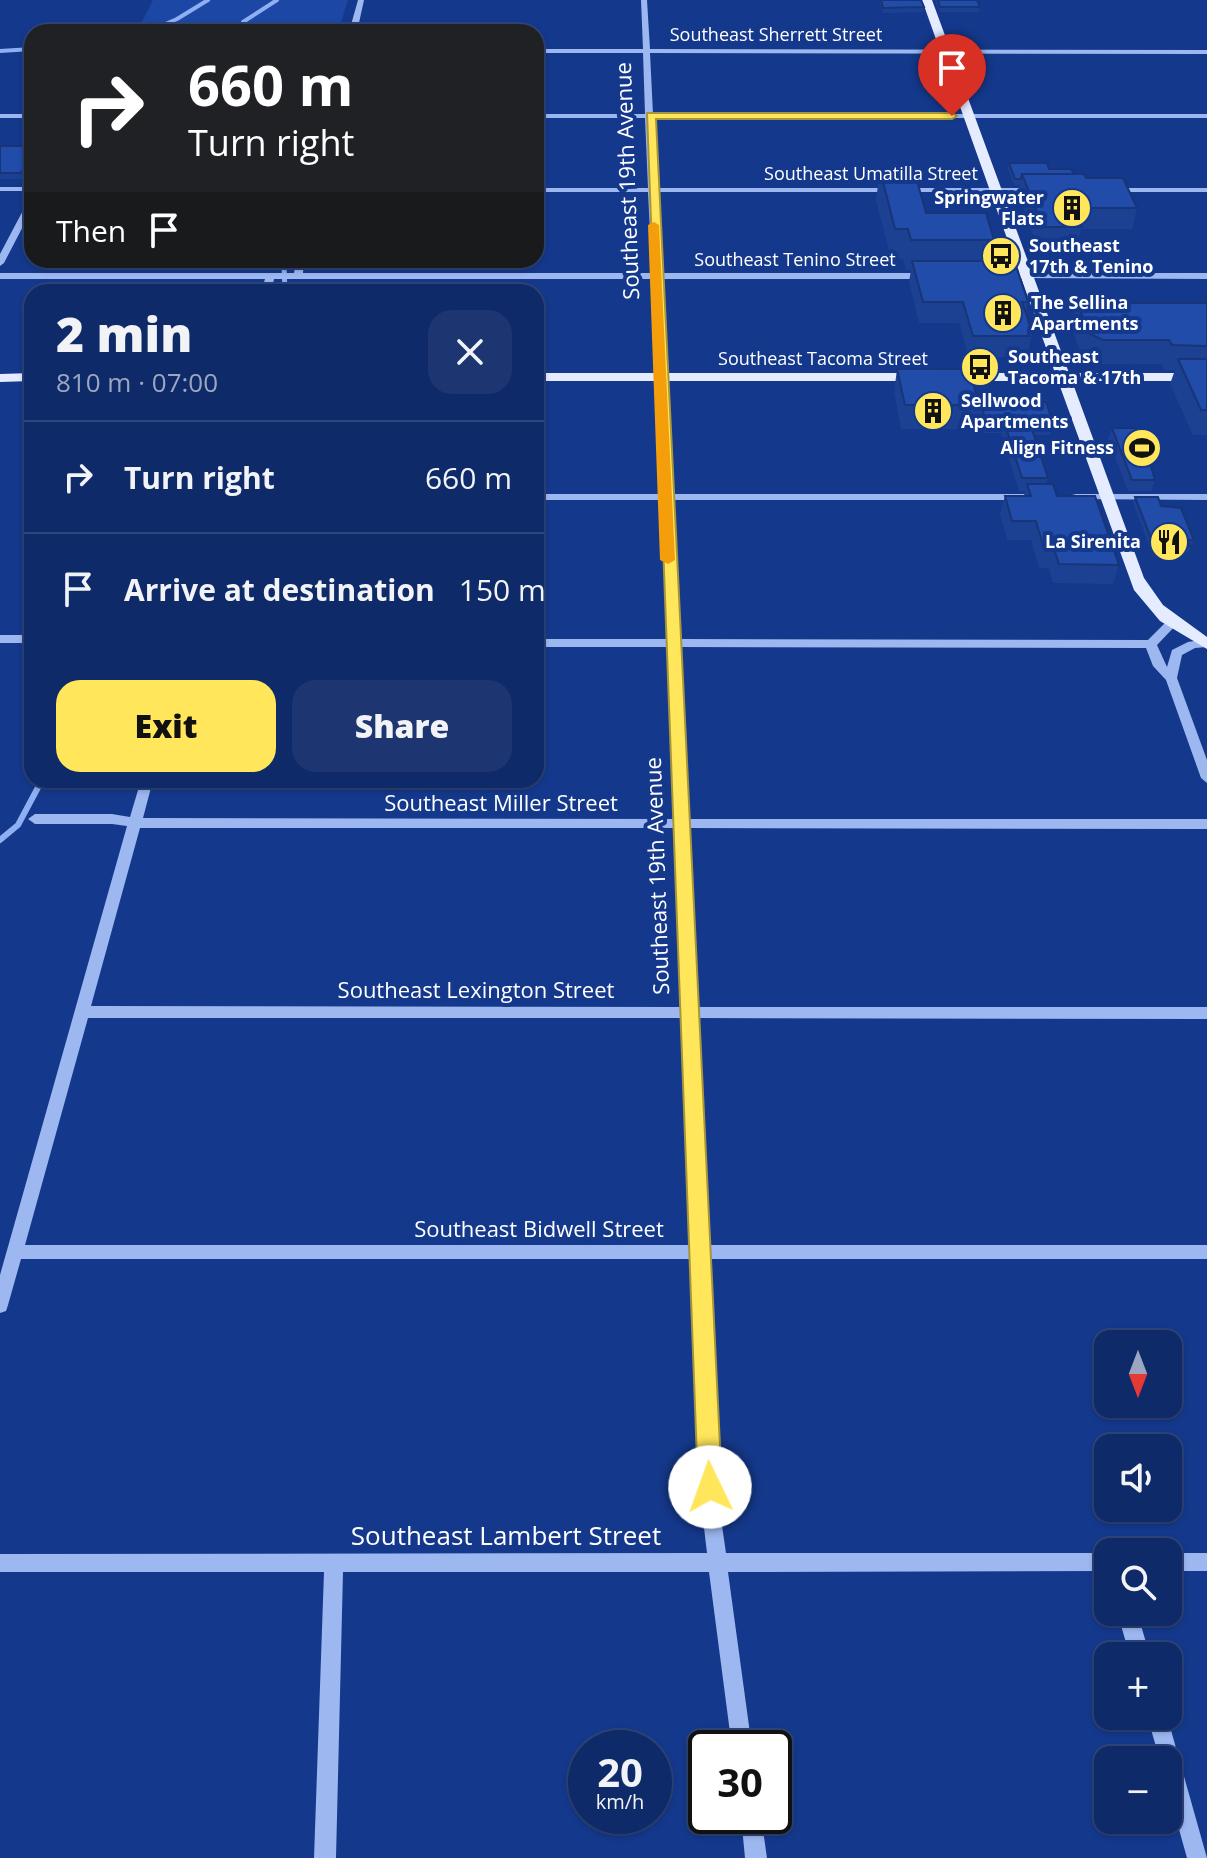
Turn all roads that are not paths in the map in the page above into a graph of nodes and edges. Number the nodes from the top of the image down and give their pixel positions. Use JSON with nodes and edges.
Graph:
{"nodes":[{"id":1,"x":361,"y":0,"type":"edge"},
{"id":2,"x":644,"y":0,"type":"edge"},
{"id":3,"x":927,"y":0,"type":"edge"},
{"id":4,"x":355,"y":24,"type":"edge"},
{"id":5,"x":544,"y":51,"type":"edge"},
{"id":6,"x":646,"y":51,"type":"junction"},
{"id":7,"x":945,"y":51,"type":"junction"},
{"id":8,"x":1207,"y":52,"type":"edge"},
{"id":9,"x":0,"y":116,"type":"edge"},
{"id":10,"x":24,"y":116,"type":"edge"},
{"id":11,"x":544,"y":116,"type":"edge"},
{"id":12,"x":650,"y":116,"type":"junction"},
{"id":13,"x":968,"y":116,"type":"junction"},
{"id":14,"x":1207,"y":116,"type":"edge"},
{"id":15,"x":0,"y":189,"type":"edge"},
{"id":16,"x":24,"y":189,"type":"edge"},
{"id":17,"x":544,"y":190,"type":"edge"},
{"id":18,"x":653,"y":190,"type":"junction"},
{"id":19,"x":995,"y":190,"type":"junction"},
{"id":20,"x":1049,"y":190,"type":"edge"},
{"id":21,"x":1096,"y":190,"type":"edge"},
{"id":22,"x":1207,"y":190,"type":"edge"},
{"id":23,"x":24,"y":216,"type":"edge"},
{"id":24,"x":0,"y":263,"type":"edge"},
{"id":25,"x":299,"y":268,"type":"edge"},
{"id":26,"x":0,"y":276,"type":"edge"},
{"id":27,"x":275,"y":276,"type":"junction"},
{"id":28,"x":298,"y":276,"type":"junction"},
{"id":29,"x":655,"y":276,"type":"junction"},
{"id":30,"x":937,"y":276,"type":"edge"},
{"id":31,"x":1006,"y":276,"type":"edge"},
{"id":32,"x":1026,"y":276,"type":"junction"},
{"id":33,"x":1207,"y":276,"type":"edge"},
{"id":34,"x":270,"y":284,"type":"edge"},
{"id":35,"x":24,"y":377,"type":"edge"},
{"id":36,"x":544,"y":377,"type":"edge"},
{"id":37,"x":660,"y":377,"type":"junction"},
{"id":38,"x":1062,"y":377,"type":"junction"},
{"id":39,"x":1207,"y":377,"type":"edge"},
{"id":40,"x":0,"y":378,"type":"edge"},
{"id":41,"x":544,"y":497,"type":"edge"},
{"id":42,"x":665,"y":497,"type":"junction"},
{"id":43,"x":1035,"y":497,"type":"edge"},
{"id":44,"x":1062,"y":497,"type":"edge"},
{"id":45,"x":1106,"y":497,"type":"junction"},
{"id":46,"x":1207,"y":497,"type":"edge"},
{"id":47,"x":1172,"y":623,"type":"junction"},
{"id":48,"x":0,"y":639,"type":"edge"},
{"id":49,"x":24,"y":639,"type":"edge"},
{"id":50,"x":544,"y":643,"type":"edge"},
{"id":51,"x":671,"y":643,"type":"junction"},
{"id":52,"x":1151,"y":644,"type":"junction"},
{"id":53,"x":1206,"y":644,"type":"edge"},
{"id":54,"x":1171,"y":678,"type":"junction"},
{"id":55,"x":1207,"y":778,"type":"edge"},
{"id":56,"x":145,"y":788,"type":"edge"},
{"id":57,"x":35,"y":819,"type":"dead end"},
{"id":58,"x":679,"y":822,"type":"junction"},
{"id":59,"x":136,"y":823,"type":"junction"},
{"id":60,"x":1207,"y":824,"type":"edge"},
{"id":61,"x":81,"y":1012,"type":"junction"},
{"id":62,"x":687,"y":1012,"type":"junction"},
{"id":63,"x":1207,"y":1013,"type":"edge"},
{"id":64,"x":698,"y":1250,"type":"junction"},
{"id":65,"x":15,"y":1252,"type":"junction"},
{"id":66,"x":1207,"y":1252,"type":"edge"},
{"id":67,"x":0,"y":1305,"type":"edge"},
{"id":68,"x":334,"y":1562,"type":"junction"},
{"id":69,"x":718,"y":1562,"type":"junction"},
{"id":70,"x":1094,"y":1562,"type":"edge"},
{"id":71,"x":1182,"y":1562,"type":"edge"},
{"id":72,"x":1207,"y":1562,"type":"edge"},
{"id":73,"x":0,"y":1563,"type":"edge"},
{"id":74,"x":740,"y":1730,"type":"edge"},
{"id":75,"x":1161,"y":1730,"type":"edge"},
{"id":76,"x":753,"y":1834,"type":"edge"},
{"id":77,"x":325,"y":1858,"type":"edge"},
{"id":78,"x":756,"y":1858,"type":"edge"},
{"id":79,"x":1198,"y":1858,"type":"edge"}],
"edges":[{"from":1,"to":4,"type":"street"},
{"from":2,"to":6,"type":"street","name":"Southeast 19th Avenue"},
{"from":3,"to":7,"type":"main road"},
{"from":5,"to":6,"type":"street","name":"Southeast Sherrett Street"},
{"from":6,"to":7,"type":"street","name":"Southeast Sherrett Street"},
{"from":6,"to":12,"type":"street","name":"Southeast 19th Avenue"},
{"from":7,"to":8,"type":"street","name":"Southeast Sherrett Street"},
{"from":7,"to":13,"type":"main road"},
{"from":9,"to":10,"type":"street"},
{"from":11,"to":12,"type":"street"},
{"from":12,"to":13,"type":"street"},
{"from":12,"to":18,"type":"street","name":"Southeast 19th Avenue"},
{"from":13,"to":14,"type":"street"},
{"from":13,"to":19,"type":"main road"},
{"from":15,"to":16,"type":"street"},
{"from":17,"to":18,"type":"street","name":"Southeast Umatilla Street"},
{"from":18,"to":19,"type":"street","name":"Southeast Umatilla Street"},
{"from":18,"to":29,"type":"street","name":"Southeast 19th Avenue"},
{"from":19,"to":20,"type":"street","name":"Southeast Umatilla Street"},
{"from":19,"to":32,"type":"main road"},
{"from":21,"to":22,"type":"street"},
{"from":23,"to":24,"type":"street"},
{"from":25,"to":28,"type":"street"},
{"from":26,"to":27,"type":"street","name":"Southeast Tenino Street"},
{"from":27,"to":28,"type":"street","name":"Southeast Tenino Street"},
{"from":27,"to":34,"type":"street"},
{"from":28,"to":29,"type":"street","name":"Southeast Tenino Street"},
{"from":29,"to":30,"type":"street","name":"Southeast Tenino Street"},
{"from":29,"to":37,"type":"street","name":"Southeast 19th Avenue"},
{"from":31,"to":32,"type":"street"},
{"from":32,"to":33,"type":"street"},
{"from":32,"to":38,"type":"main road"},
{"from":35,"to":40,"type":"main road"},
{"from":36,"to":37,"type":"main road","name":"Southeast Tacoma Street"},
{"from":37,"to":38,"type":"main road","name":"Southeast Tacoma Street"},
{"from":37,"to":42,"type":"street","name":"Southeast 19th Avenue"},
{"from":38,"to":39,"type":"main road","name":"Southeast Tacoma Street"},
{"from":38,"to":45,"type":"main road"},
{"from":41,"to":42,"type":"street"},
{"from":42,"to":43,"type":"street"},
{"from":42,"to":51,"type":"street","name":"Southeast 19th Avenue"},
{"from":44,"to":45,"type":"street"},
{"from":45,"to":46,"type":"street"},
{"from":45,"to":47,"type":"main road"},
{"from":47,"to":52,"type":"street"},
{"from":47,"to":53,"type":"main road"},
{"from":48,"to":49,"type":"street"},
{"from":50,"to":51,"type":"street"},
{"from":51,"to":52,"type":"street"},
{"from":51,"to":58,"type":"street","name":"Southeast 19th Avenue"},
{"from":52,"to":54,"type":"street"},
{"from":53,"to":54,"type":"street"},
{"from":54,"to":55,"type":"street"},
{"from":56,"to":59,"type":"street"},
{"from":57,"to":59,"type":"street","name":"Southeast Miller Street"},
{"from":58,"to":59,"type":"street","name":"Southeast Miller Street"},
{"from":58,"to":60,"type":"street","name":"Southeast Miller Street"},
{"from":58,"to":62,"type":"street","name":"Southeast 19th Avenue"},
{"from":59,"to":61,"type":"street"},
{"from":61,"to":62,"type":"street","name":"Southeast Lexington Street"},
{"from":61,"to":65,"type":"street"},
{"from":62,"to":63,"type":"street","name":"Southeast Lexington Street"},
{"from":62,"to":64,"type":"street","name":"Southeast 19th Avenue"},
{"from":64,"to":65,"type":"street","name":"Southeast Bidwell Street"},
{"from":64,"to":66,"type":"street","name":"Southeast Bidwell Street"},
{"from":64,"to":69,"type":"street","name":"Southeast 19th Avenue"},
{"from":65,"to":67,"type":"street"},
{"from":68,"to":69,"type":"street","name":"Southeast Lambert Street"},
{"from":68,"to":73,"type":"street","name":"Southeast Lambert Street"},
{"from":68,"to":77,"type":"street"},
{"from":69,"to":70,"type":"street","name":"Southeast Lambert Street"},
{"from":69,"to":74,"type":"street","name":"Southeast 19th Avenue"},
{"from":71,"to":72,"type":"street"},
{"from":75,"to":79,"type":"street"},
{"from":76,"to":78,"type":"street"}]}
